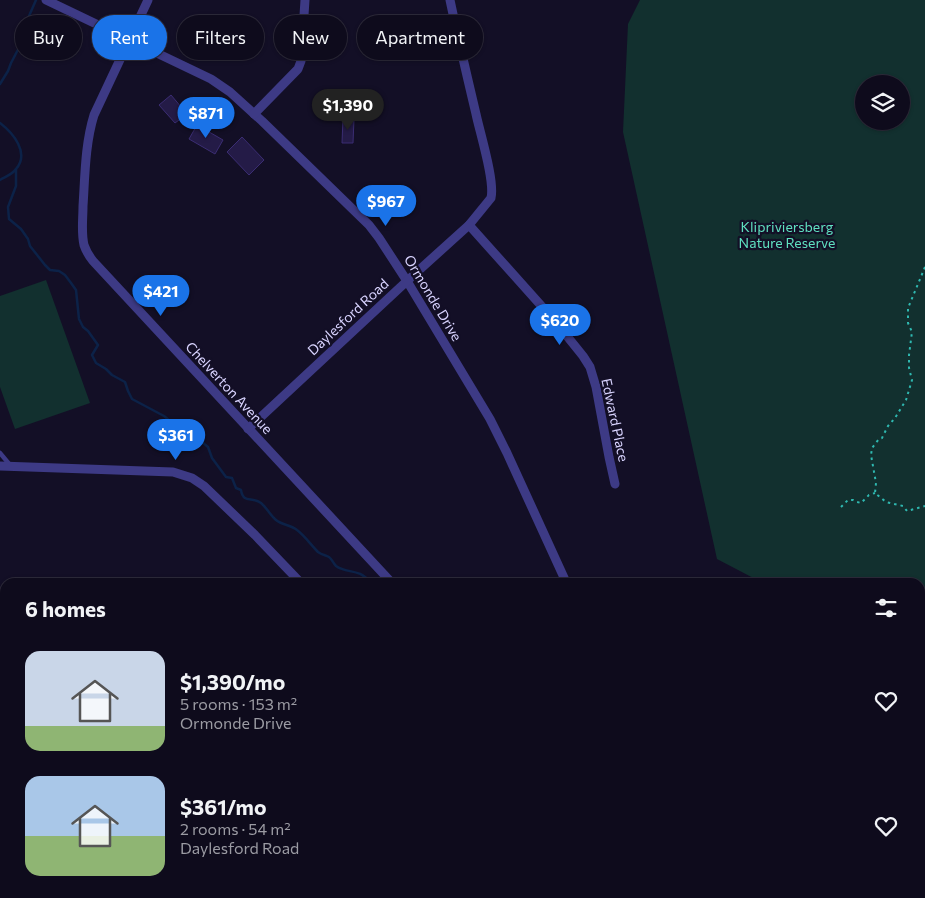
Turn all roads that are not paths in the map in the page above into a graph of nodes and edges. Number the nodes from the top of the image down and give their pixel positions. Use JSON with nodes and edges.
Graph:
{"nodes":[{"id":1,"x":46,"y":0,"type":"edge"},
{"id":2,"x":148,"y":0,"type":"edge"},
{"id":3,"x":305,"y":0,"type":"edge"},
{"id":4,"x":450,"y":0,"type":"edge"},
{"id":5,"x":141,"y":15,"type":"edge"},
{"id":6,"x":92,"y":22,"type":"edge"},
{"id":7,"x":167,"y":59,"type":"edge"},
{"id":8,"x":120,"y":60,"type":"edge"},
{"id":9,"x":254,"y":114,"type":"junction"},
{"id":10,"x":469,"y":225,"type":"junction"},
{"id":11,"x":407,"y":281,"type":"junction"},
{"id":12,"x":248,"y":428,"type":"junction"},
{"id":13,"x":0,"y":453,"type":"edge"},
{"id":14,"x":0,"y":466,"type":"edge"},
{"id":15,"x":11,"y":466,"type":"junction"},
{"id":16,"x":615,"y":484,"type":"dead end"},
{"id":17,"x":296,"y":578,"type":"edge"},
{"id":18,"x":387,"y":578,"type":"edge"},
{"id":19,"x":564,"y":578,"type":"edge"}],
"edges":[{"from":1,"to":6,"type":"street","name":"Ormonde Drive"},
{"from":2,"to":5,"type":"street","name":"Chelverton Avenue"},
{"from":3,"to":9,"type":"street"},
{"from":4,"to":10,"type":"street","name":"Daylesford Road"},
{"from":7,"to":9,"type":"street","name":"Ormonde Drive"},
{"from":8,"to":12,"type":"street","name":"Chelverton Avenue"},
{"from":9,"to":11,"type":"street","name":"Ormonde Drive"},
{"from":10,"to":11,"type":"street","name":"Daylesford Road"},
{"from":10,"to":16,"type":"street","name":"Edward Place"},
{"from":11,"to":12,"type":"street","name":"Daylesford Road"},
{"from":11,"to":19,"type":"street","name":"Ormonde Drive"},
{"from":12,"to":18,"type":"street","name":"Chelverton Avenue"},
{"from":13,"to":15,"type":"lane"},
{"from":14,"to":15,"type":"street"},
{"from":15,"to":17,"type":"street"}]}
